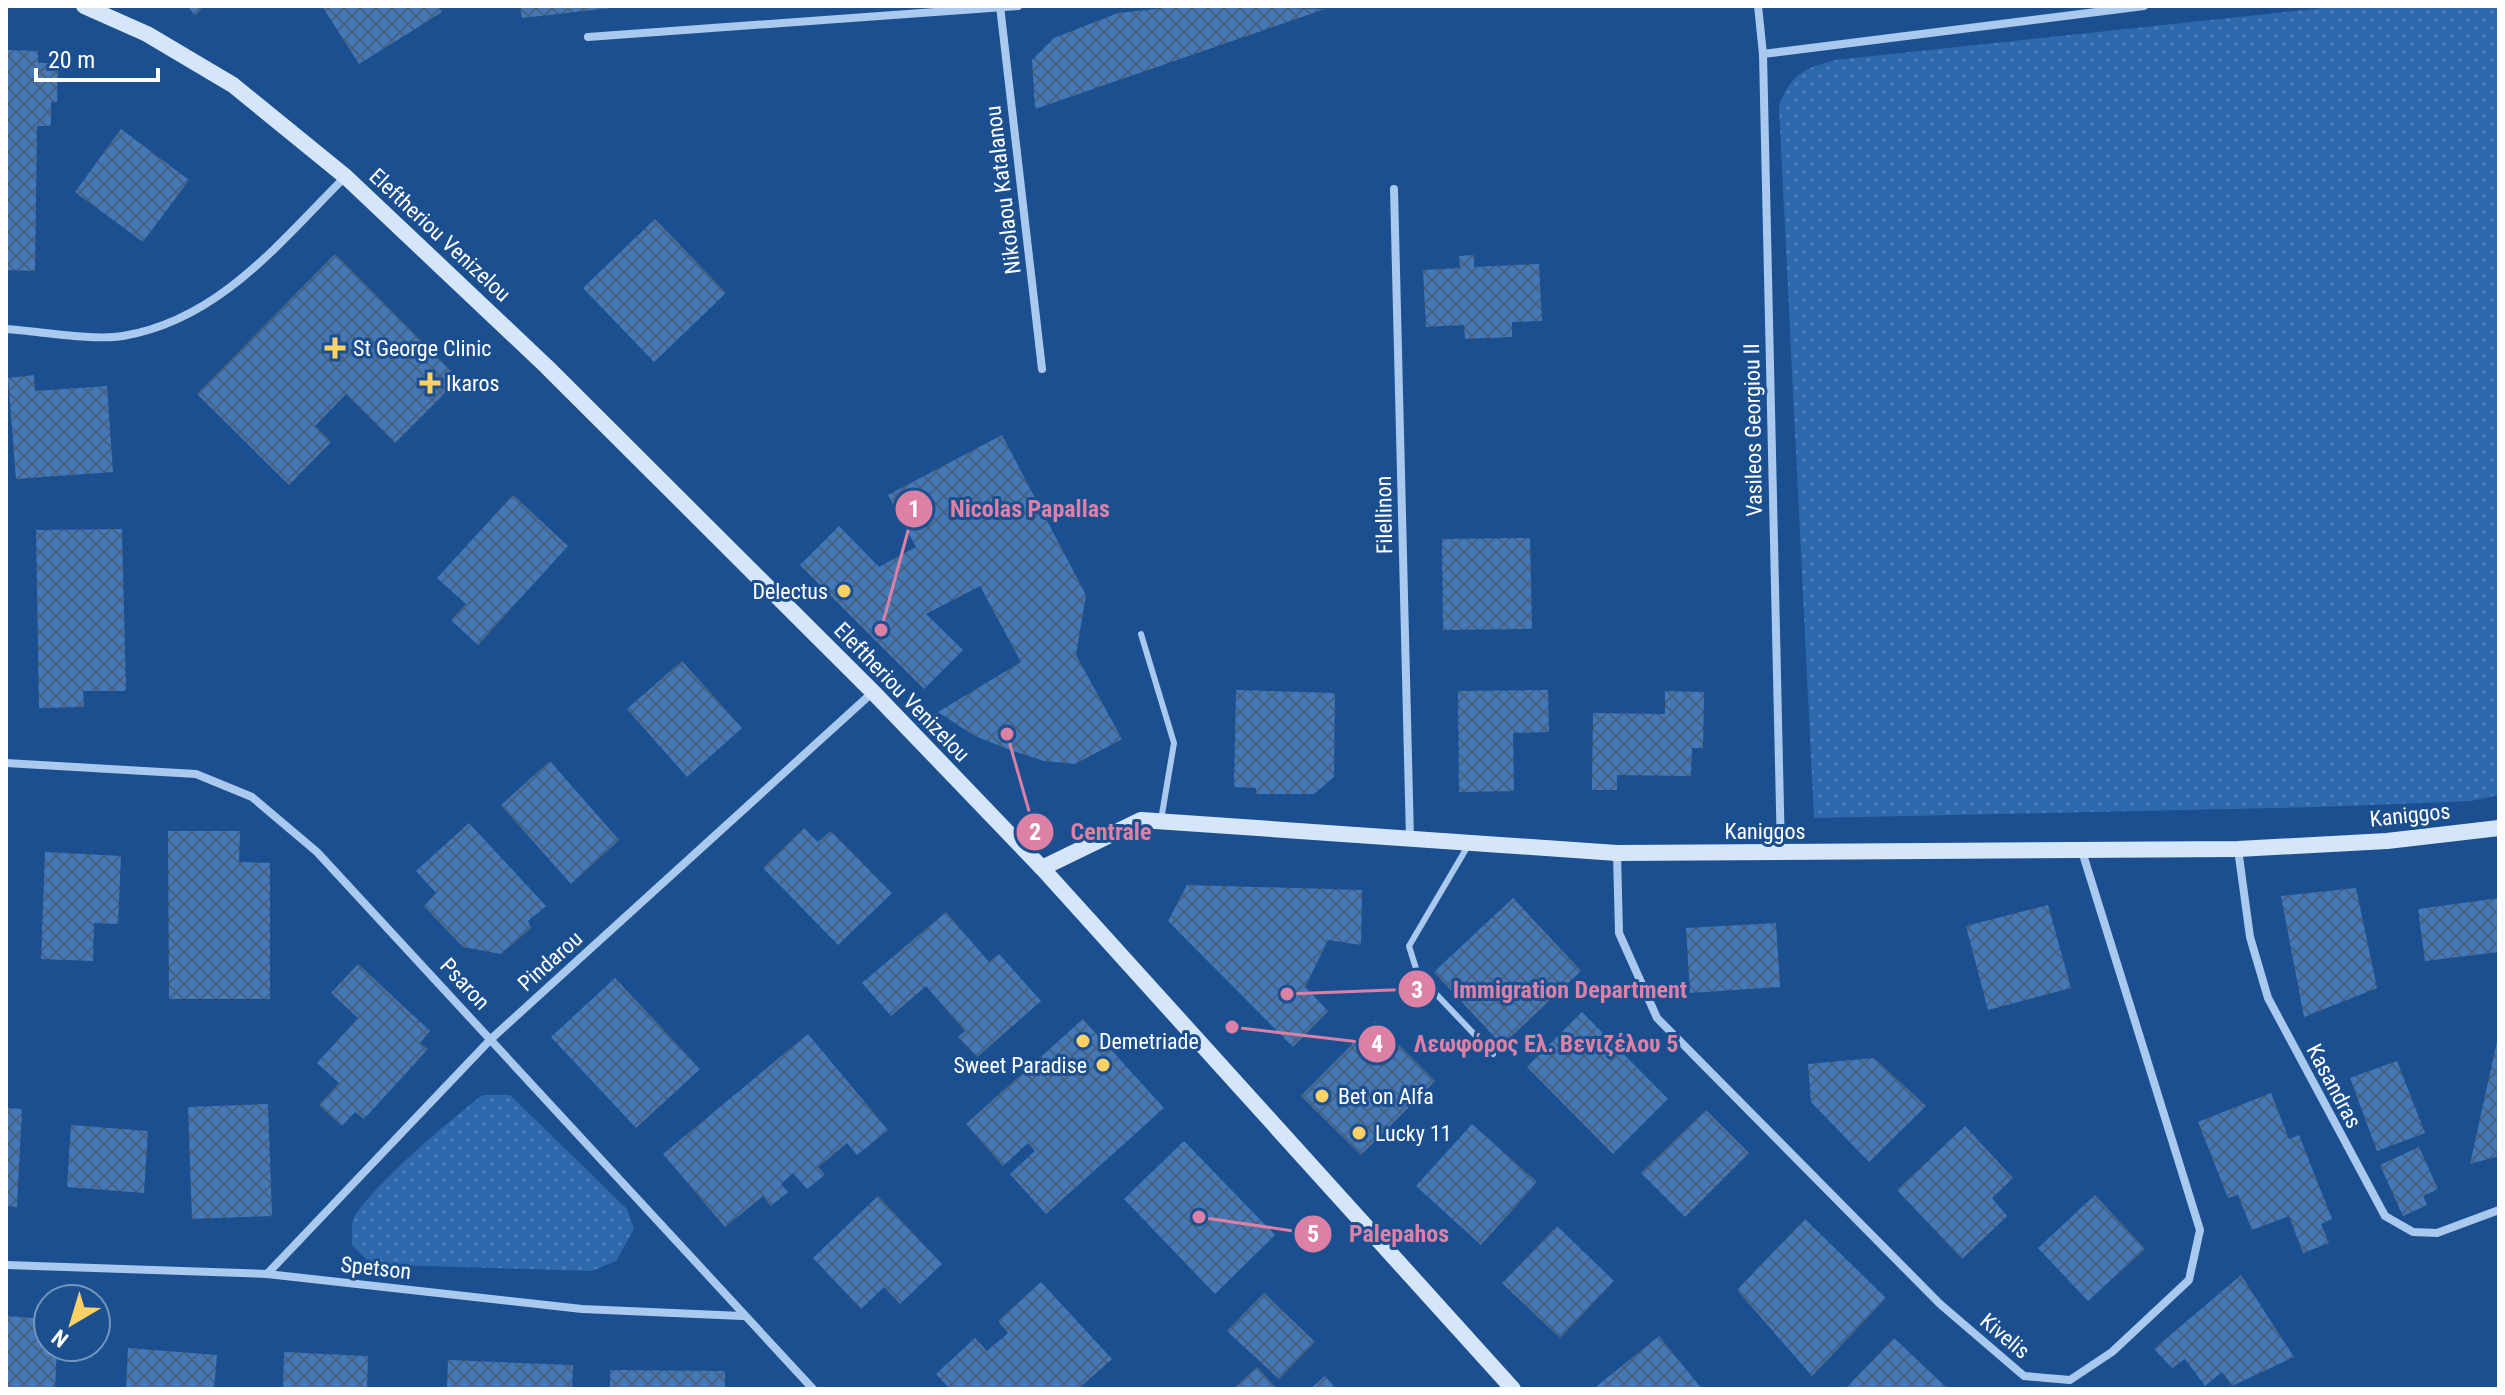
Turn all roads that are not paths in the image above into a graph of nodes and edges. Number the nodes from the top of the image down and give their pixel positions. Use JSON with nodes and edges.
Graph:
{"nodes":[{"id":1,"x":84,"y":6,"type":"edge"},
{"id":2,"x":1018,"y":6,"type":"edge"},
{"id":3,"x":1758,"y":6,"type":"edge"},
{"id":4,"x":2144,"y":6,"type":"edge"},
{"id":5,"x":1000,"y":7,"type":"edge"},
{"id":6,"x":588,"y":37,"type":"dead end"},
{"id":7,"x":1763,"y":54,"type":"junction"},
{"id":8,"x":346,"y":177,"type":"junction"},
{"id":9,"x":1394,"y":189,"type":"dead end"},
{"id":10,"x":6,"y":329,"type":"edge"},
{"id":11,"x":1042,"y":369,"type":"dead end"},
{"id":12,"x":1141,"y":634,"type":"dead end"},
{"id":13,"x":873,"y":692,"type":"junction"},
{"id":14,"x":6,"y":763,"type":"edge"},
{"id":15,"x":1161,"y":822,"type":"junction"},
{"id":16,"x":2499,"y":828,"type":"edge"},
{"id":17,"x":1410,"y":840,"type":"junction"},
{"id":18,"x":1469,"y":844,"type":"junction"},
{"id":19,"x":2081,"y":848,"type":"junction"},
{"id":20,"x":2238,"y":849,"type":"junction"},
{"id":21,"x":1617,"y":853,"type":"junction"},
{"id":22,"x":1781,"y":853,"type":"junction"},
{"id":23,"x":1042,"y":868,"type":"junction"},
{"id":24,"x":491,"y":1039,"type":"junction"},
{"id":25,"x":1493,"y":1054,"type":"dead end"},
{"id":26,"x":2499,"y":1210,"type":"edge"},
{"id":27,"x":6,"y":1265,"type":"edge"},
{"id":28,"x":267,"y":1274,"type":"junction"},
{"id":29,"x":742,"y":1316,"type":"junction"},
{"id":30,"x":813,"y":1389,"type":"edge"},
{"id":31,"x":1513,"y":1389,"type":"edge"}],
"edges":[{"from":1,"to":8,"type":"main road","name":"Eleftheriou Venizelou"},
{"from":2,"to":5,"type":"street"},
{"from":3,"to":7,"type":"street","name":"Vasileos Georgiou II"},
{"from":4,"to":7,"type":"street"},
{"from":5,"to":6,"type":"street"},
{"from":5,"to":11,"type":"street","name":"Nikolaou Katalanou"},
{"from":7,"to":22,"type":"street","name":"Vasileos Georgiou II"},
{"from":8,"to":10,"type":"street"},
{"from":8,"to":13,"type":"main road","name":"Eleftheriou Venizelou"},
{"from":9,"to":17,"type":"street","name":"Filellinon"},
{"from":12,"to":15,"type":"lane"},
{"from":13,"to":23,"type":"main road","name":"Eleftheriou Venizelou"},
{"from":13,"to":24,"type":"street","name":"Pindarou"},
{"from":14,"to":24,"type":"street","name":"Psaron"},
{"from":15,"to":17,"type":"main road","name":"Kaniggos"},
{"from":15,"to":23,"type":"main road","name":"Kaniggos"},
{"from":16,"to":20,"type":"main road","name":"Kaniggos"},
{"from":17,"to":18,"type":"main road","name":"Kaniggos"},
{"from":18,"to":21,"type":"main road","name":"Kaniggos"},
{"from":18,"to":25,"type":"lane"},
{"from":19,"to":20,"type":"main road","name":"Kaniggos"},
{"from":19,"to":21,"type":"street","name":"Kivelis"},
{"from":19,"to":22,"type":"main road","name":"Kaniggos"},
{"from":20,"to":26,"type":"street","name":"Kasandras"},
{"from":21,"to":22,"type":"main road","name":"Kaniggos"},
{"from":23,"to":31,"type":"main road","name":"Eleftheriou Venizelou"},
{"from":24,"to":28,"type":"street","name":"Pindarou"},
{"from":24,"to":29,"type":"street","name":"Psaron"},
{"from":27,"to":28,"type":"street","name":"Spetson"},
{"from":28,"to":29,"type":"street","name":"Spetson"},
{"from":29,"to":30,"type":"street","name":"Psaron"}]}
